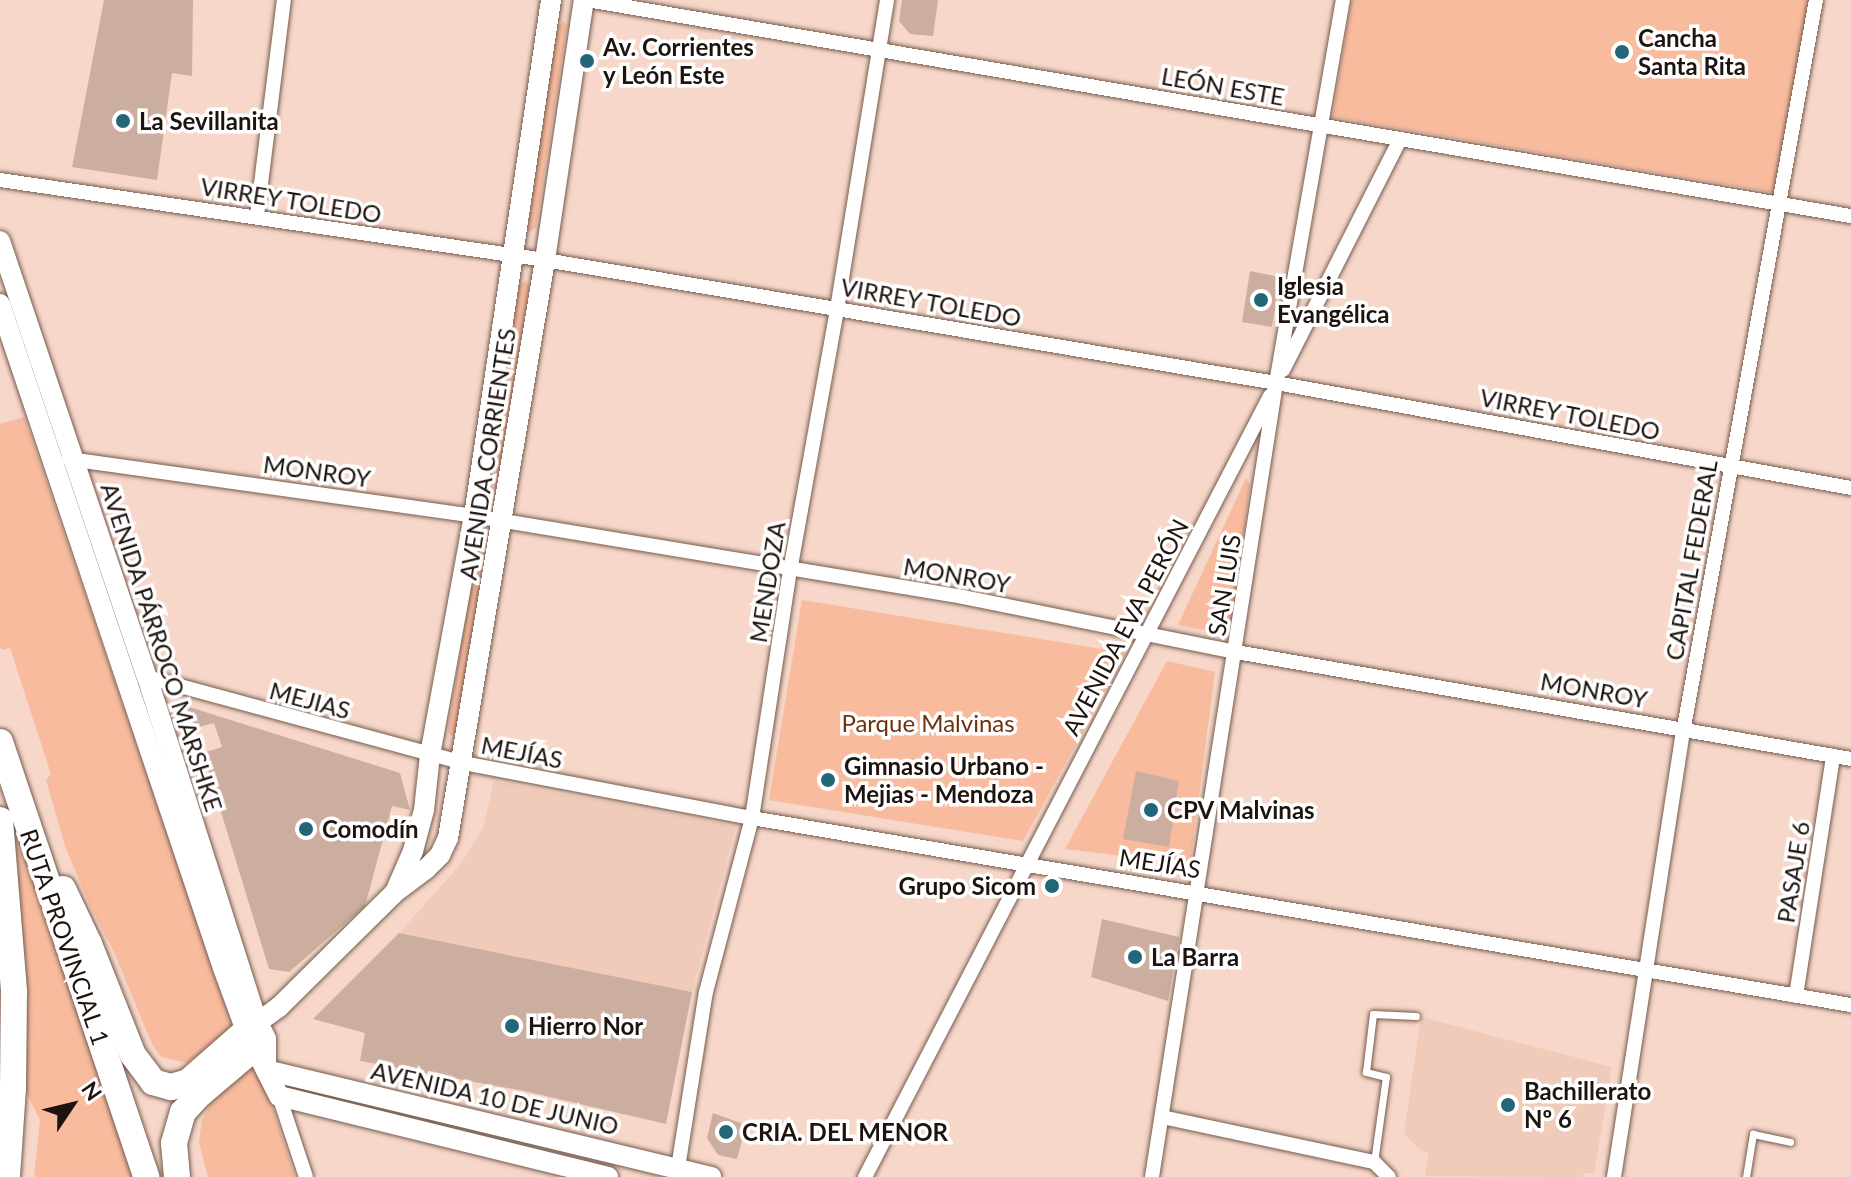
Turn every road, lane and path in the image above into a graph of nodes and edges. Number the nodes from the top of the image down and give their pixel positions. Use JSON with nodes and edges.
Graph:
{"nodes":[{"id":1,"x":284,"y":0,"type":"edge"},
{"id":2,"x":551,"y":0,"type":"edge"},
{"id":3,"x":585,"y":0,"type":"edge"},
{"id":4,"x":887,"y":0,"type":"edge"},
{"id":5,"x":1343,"y":0,"type":"edge"},
{"id":6,"x":1816,"y":0,"type":"edge"},
{"id":7,"x":878,"y":51,"type":"junction"},
{"id":8,"x":1321,"y":125,"type":"junction"},
{"id":9,"x":1400,"y":139,"type":"junction"},
{"id":10,"x":0,"y":180,"type":"edge"},
{"id":11,"x":1781,"y":204,"type":"junction"},
{"id":12,"x":257,"y":216,"type":"junction"},
{"id":13,"x":1851,"y":216,"type":"edge"},
{"id":14,"x":0,"y":241,"type":"edge"},
{"id":15,"x":511,"y":255,"type":"junction"},
{"id":16,"x":545,"y":260,"type":"junction"},
{"id":17,"x":0,"y":304,"type":"edge"},
{"id":18,"x":837,"y":309,"type":"junction"},
{"id":19,"x":1276,"y":383,"type":"junction"},
{"id":20,"x":62,"y":459,"type":"junction"},
{"id":21,"x":1729,"y":468,"type":"junction"},
{"id":22,"x":1851,"y":488,"type":"edge"},
{"id":23,"x":474,"y":516,"type":"junction"},
{"id":24,"x":502,"y":521,"type":"junction"},
{"id":25,"x":790,"y":571,"type":"junction"},
{"id":26,"x":1148,"y":635,"type":"junction"},
{"id":27,"x":1236,"y":652,"type":"junction"},
{"id":28,"x":147,"y":677,"type":"junction"},
{"id":29,"x":1684,"y":727,"type":"junction"},
{"id":30,"x":0,"y":742,"type":"edge"},
{"id":31,"x":430,"y":755,"type":"junction"},
{"id":32,"x":1833,"y":756,"type":"junction"},
{"id":33,"x":1851,"y":759,"type":"edge"},
{"id":34,"x":463,"y":763,"type":"junction"},
{"id":35,"x":752,"y":818,"type":"junction"},
{"id":36,"x":0,"y":820,"type":"edge"},
{"id":37,"x":32,"y":839,"type":"junction"},
{"id":38,"x":1025,"y":864,"type":"junction"},
{"id":39,"x":1198,"y":892,"type":"junction"},
{"id":40,"x":394,"y":893,"type":"junction"},
{"id":41,"x":1647,"y":971,"type":"junction"},
{"id":42,"x":1796,"y":996,"type":"junction"},
{"id":43,"x":1851,"y":1005,"type":"edge"},
{"id":44,"x":1416,"y":1016,"type":"dead end"},
{"id":45,"x":258,"y":1042,"type":"junction"},
{"id":46,"x":279,"y":1096,"type":"junction"},
{"id":47,"x":1162,"y":1117,"type":"junction"},
{"id":48,"x":1790,"y":1142,"type":"dead end"},
{"id":49,"x":1374,"y":1162,"type":"junction"},
{"id":50,"x":678,"y":1168,"type":"junction"},
{"id":51,"x":573,"y":1173,"type":"edge"},
{"id":52,"x":7,"y":1177,"type":"edge"},
{"id":53,"x":146,"y":1177,"type":"edge"},
{"id":54,"x":177,"y":1177,"type":"edge"},
{"id":55,"x":306,"y":1177,"type":"edge"},
{"id":56,"x":608,"y":1177,"type":"edge"},
{"id":57,"x":711,"y":1177,"type":"edge"},
{"id":58,"x":865,"y":1177,"type":"edge"},
{"id":59,"x":1152,"y":1177,"type":"edge"},
{"id":60,"x":1389,"y":1177,"type":"edge"},
{"id":61,"x":1614,"y":1177,"type":"edge"},
{"id":62,"x":1746,"y":1177,"type":"edge"}],
"edges":[{"from":1,"to":12,"type":"street"},
{"from":2,"to":15,"type":"street","name":"AVENIDA CORRIENTES"},
{"from":3,"to":7,"type":"street","name":"LEÓN ESTE"},
{"from":3,"to":16,"type":"street","name":"AVENIDA CORRIENTES"},
{"from":4,"to":7,"type":"street","name":"MENDOZA"},
{"from":5,"to":8,"type":"street","name":"SAN LUIS"},
{"from":6,"to":11,"type":"street","name":"CAPITAL FEDERAL"},
{"from":7,"to":8,"type":"street","name":"LEÓN ESTE"},
{"from":7,"to":18,"type":"street","name":"MENDOZA"},
{"from":8,"to":9,"type":"street","name":"LEÓN ESTE"},
{"from":8,"to":19,"type":"street","name":"SAN LUIS"},
{"from":9,"to":11,"type":"street","name":"LEÓN ESTE"},
{"from":9,"to":19,"type":"street","name":"AVENIDA EVA PERÓN"},
{"from":10,"to":12,"type":"street","name":"VIRREY TOLEDO"},
{"from":11,"to":13,"type":"street","name":"LEÓN ESTE"},
{"from":11,"to":21,"type":"street","name":"CAPITAL FEDERAL"},
{"from":12,"to":15,"type":"street","name":"VIRREY TOLEDO"},
{"from":14,"to":20,"type":"street","name":"AVENIDA PÁRROCO MARSHKE"},
{"from":15,"to":16,"type":"street","name":"VIRREY TOLEDO"},
{"from":15,"to":23,"type":"street","name":"AVENIDA CORRIENTES"},
{"from":16,"to":18,"type":"street","name":"VIRREY TOLEDO"},
{"from":16,"to":24,"type":"street","name":"AVENIDA CORRIENTES"},
{"from":17,"to":20,"type":"street","name":"AVENIDA PÁRROCO MARSHKE"},
{"from":18,"to":19,"type":"street","name":"VIRREY TOLEDO"},
{"from":18,"to":25,"type":"street","name":"MENDOZA"},
{"from":19,"to":21,"type":"street","name":"VIRREY TOLEDO"},
{"from":19,"to":26,"type":"street","name":"AVENIDA EVA PERÓN"},
{"from":19,"to":27,"type":"street","name":"SAN LUIS"},
{"from":20,"to":23,"type":"street","name":"MONROY"},
{"from":20,"to":28,"type":"street","name":"AVENIDA PÁRROCO MARSHKE"},
{"from":20,"to":45,"type":"street","name":"AVENIDA PÁRROCO MARSHKE"},
{"from":21,"to":22,"type":"street","name":"VIRREY TOLEDO"},
{"from":21,"to":29,"type":"street","name":"CAPITAL FEDERAL"},
{"from":23,"to":24,"type":"street","name":"MONROY"},
{"from":23,"to":31,"type":"street","name":"AVENIDA CORRIENTES"},
{"from":24,"to":25,"type":"street","name":"MONROY"},
{"from":24,"to":34,"type":"street","name":"AVENIDA CORRIENTES"},
{"from":25,"to":26,"type":"street","name":"MONROY"},
{"from":25,"to":35,"type":"street","name":"MENDOZA"},
{"from":26,"to":27,"type":"street","name":"MONROY"},
{"from":26,"to":38,"type":"street","name":"AVENIDA EVA PERÓN"},
{"from":27,"to":29,"type":"street","name":"MONROY"},
{"from":27,"to":39,"type":"street","name":"SAN LUIS"},
{"from":28,"to":31,"type":"street","name":"MEJIAS"},
{"from":28,"to":45,"type":"street","name":"AVENIDA PÁRROCO MARSHKE"},
{"from":29,"to":32,"type":"street","name":"MONROY"},
{"from":29,"to":41,"type":"street","name":"CAPITAL FEDERAL"},
{"from":30,"to":37,"type":"highway","name":"RUTA PROVINCIAL 1"},
{"from":31,"to":34,"type":"street","name":"MEJIAS"},
{"from":31,"to":40,"type":"street","name":"AVENIDA CORRIENTES"},
{"from":32,"to":33,"type":"street","name":"MONROY"},
{"from":32,"to":42,"type":"street","name":"PASAJE 6"},
{"from":34,"to":35,"type":"street","name":"MEJÍAS"},
{"from":34,"to":40,"type":"street","name":"AVENIDA CORRIENTES"},
{"from":35,"to":38,"type":"street","name":"MEJÍAS"},
{"from":35,"to":50,"type":"street","name":"MENDOZA"},
{"from":36,"to":52,"type":"highway"},
{"from":37,"to":45,"type":"highway"},
{"from":37,"to":53,"type":"highway","name":"RUTA PROVINCIAL 1"},
{"from":38,"to":39,"type":"street","name":"MEJÍAS"},
{"from":38,"to":58,"type":"street","name":"AVENIDA EVA PERÓN"},
{"from":39,"to":41,"type":"street","name":"MEJÍAS"},
{"from":39,"to":47,"type":"street","name":"SAN LUIS"},
{"from":40,"to":45,"type":"street","name":"AVENIDA CORRIENTES"},
{"from":41,"to":42,"type":"street","name":"MEJÍAS"},
{"from":41,"to":61,"type":"street","name":"CAPITAL FEDERAL"},
{"from":42,"to":43,"type":"street","name":"MEJÍAS"},
{"from":44,"to":49,"type":"lane"},
{"from":45,"to":46,"type":"street","name":"AVENIDA PÁRROCO MARSHKE"},
{"from":45,"to":50,"type":"street","name":"AVENIDA 10 DE JUNIO"},
{"from":45,"to":54,"type":"highway"},
{"from":46,"to":51,"type":"street","name":"AVENIDA 10 DE JUNIO"},
{"from":46,"to":55,"type":"street","name":"AVENIDA PÁRROCO MARSHKE"},
{"from":47,"to":49,"type":"street"},
{"from":47,"to":59,"type":"street","name":"SAN LUIS"},
{"from":48,"to":62,"type":"lane"},
{"from":49,"to":60,"type":"street"},
{"from":50,"to":57,"type":"street","name":"AVENIDA 10 DE JUNIO"},
{"from":51,"to":56,"type":"street","name":"AVENIDA 10 DE JUNIO"}]}
